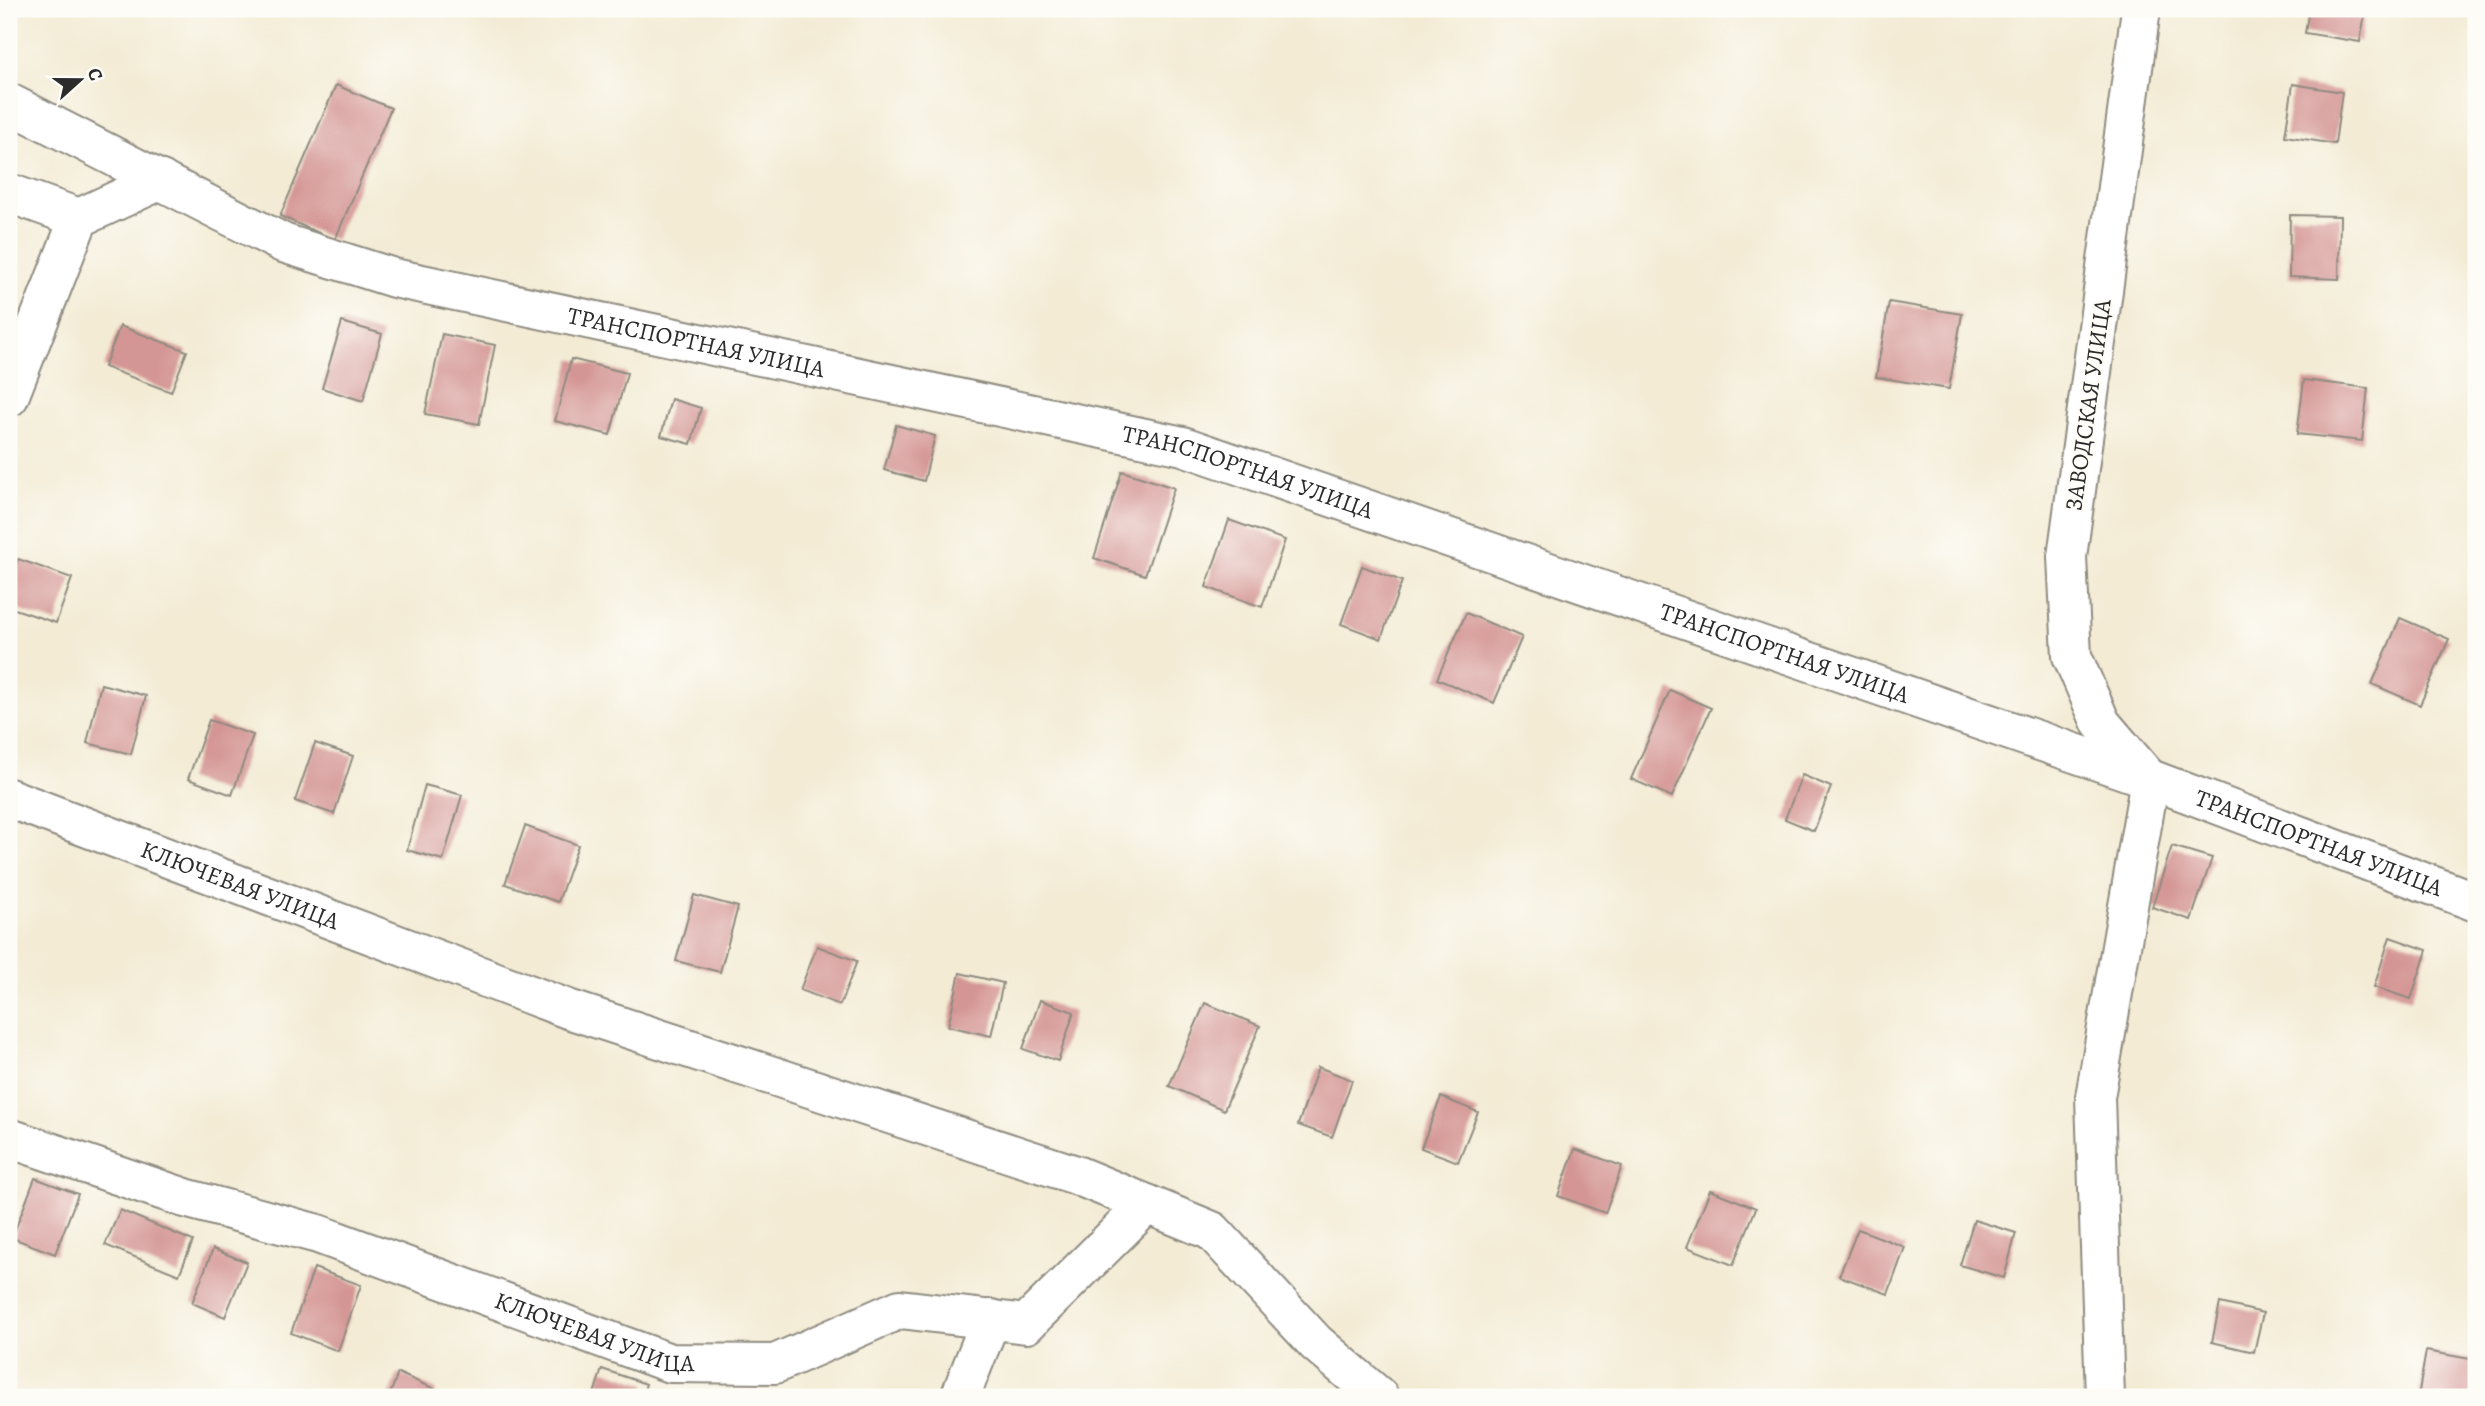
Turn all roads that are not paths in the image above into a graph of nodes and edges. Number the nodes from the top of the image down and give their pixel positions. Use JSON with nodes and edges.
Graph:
{"nodes":[{"id":1,"x":2141,"y":9,"type":"edge"},
{"id":2,"x":9,"y":103,"type":"edge"},
{"id":3,"x":161,"y":180,"type":"junction"},
{"id":4,"x":9,"y":193,"type":"edge"},
{"id":5,"x":79,"y":218,"type":"junction"},
{"id":6,"x":9,"y":397,"type":"edge"},
{"id":7,"x":2150,"y":779,"type":"junction"},
{"id":8,"x":9,"y":798,"type":"edge"},
{"id":9,"x":2476,"y":902,"type":"edge"},
{"id":10,"x":9,"y":1138,"type":"edge"},
{"id":11,"x":1147,"y":1204,"type":"junction"},
{"id":12,"x":991,"y":1320,"type":"junction"},
{"id":13,"x":960,"y":1397,"type":"edge"},
{"id":14,"x":1379,"y":1397,"type":"edge"},
{"id":15,"x":2105,"y":1397,"type":"edge"}],
"edges":[{"from":1,"to":7,"type":"street","name":"ЗАВОДСКАЯ УЛИЦА"},
{"from":2,"to":3,"type":"street","name":"ТРАНСПОРТНАЯ УЛИЦА"},
{"from":3,"to":5,"type":"street"},
{"from":3,"to":7,"type":"street","name":"ТРАНСПОРТНАЯ УЛИЦА"},
{"from":4,"to":5,"type":"street"},
{"from":5,"to":6,"type":"street"},
{"from":7,"to":9,"type":"street","name":"ТРАНСПОРТНАЯ УЛИЦА"},
{"from":7,"to":15,"type":"street"},
{"from":8,"to":11,"type":"street","name":"КЛЮЧЕВАЯ УЛИЦА"},
{"from":10,"to":12,"type":"street","name":"КЛЮЧЕВАЯ УЛИЦА"},
{"from":11,"to":12,"type":"street","name":"КЛЮЧЕВАЯ УЛИЦА"},
{"from":11,"to":14,"type":"street","name":"КЛЮЧЕВАЯ УЛИЦА"},
{"from":12,"to":13,"type":"street"}]}
